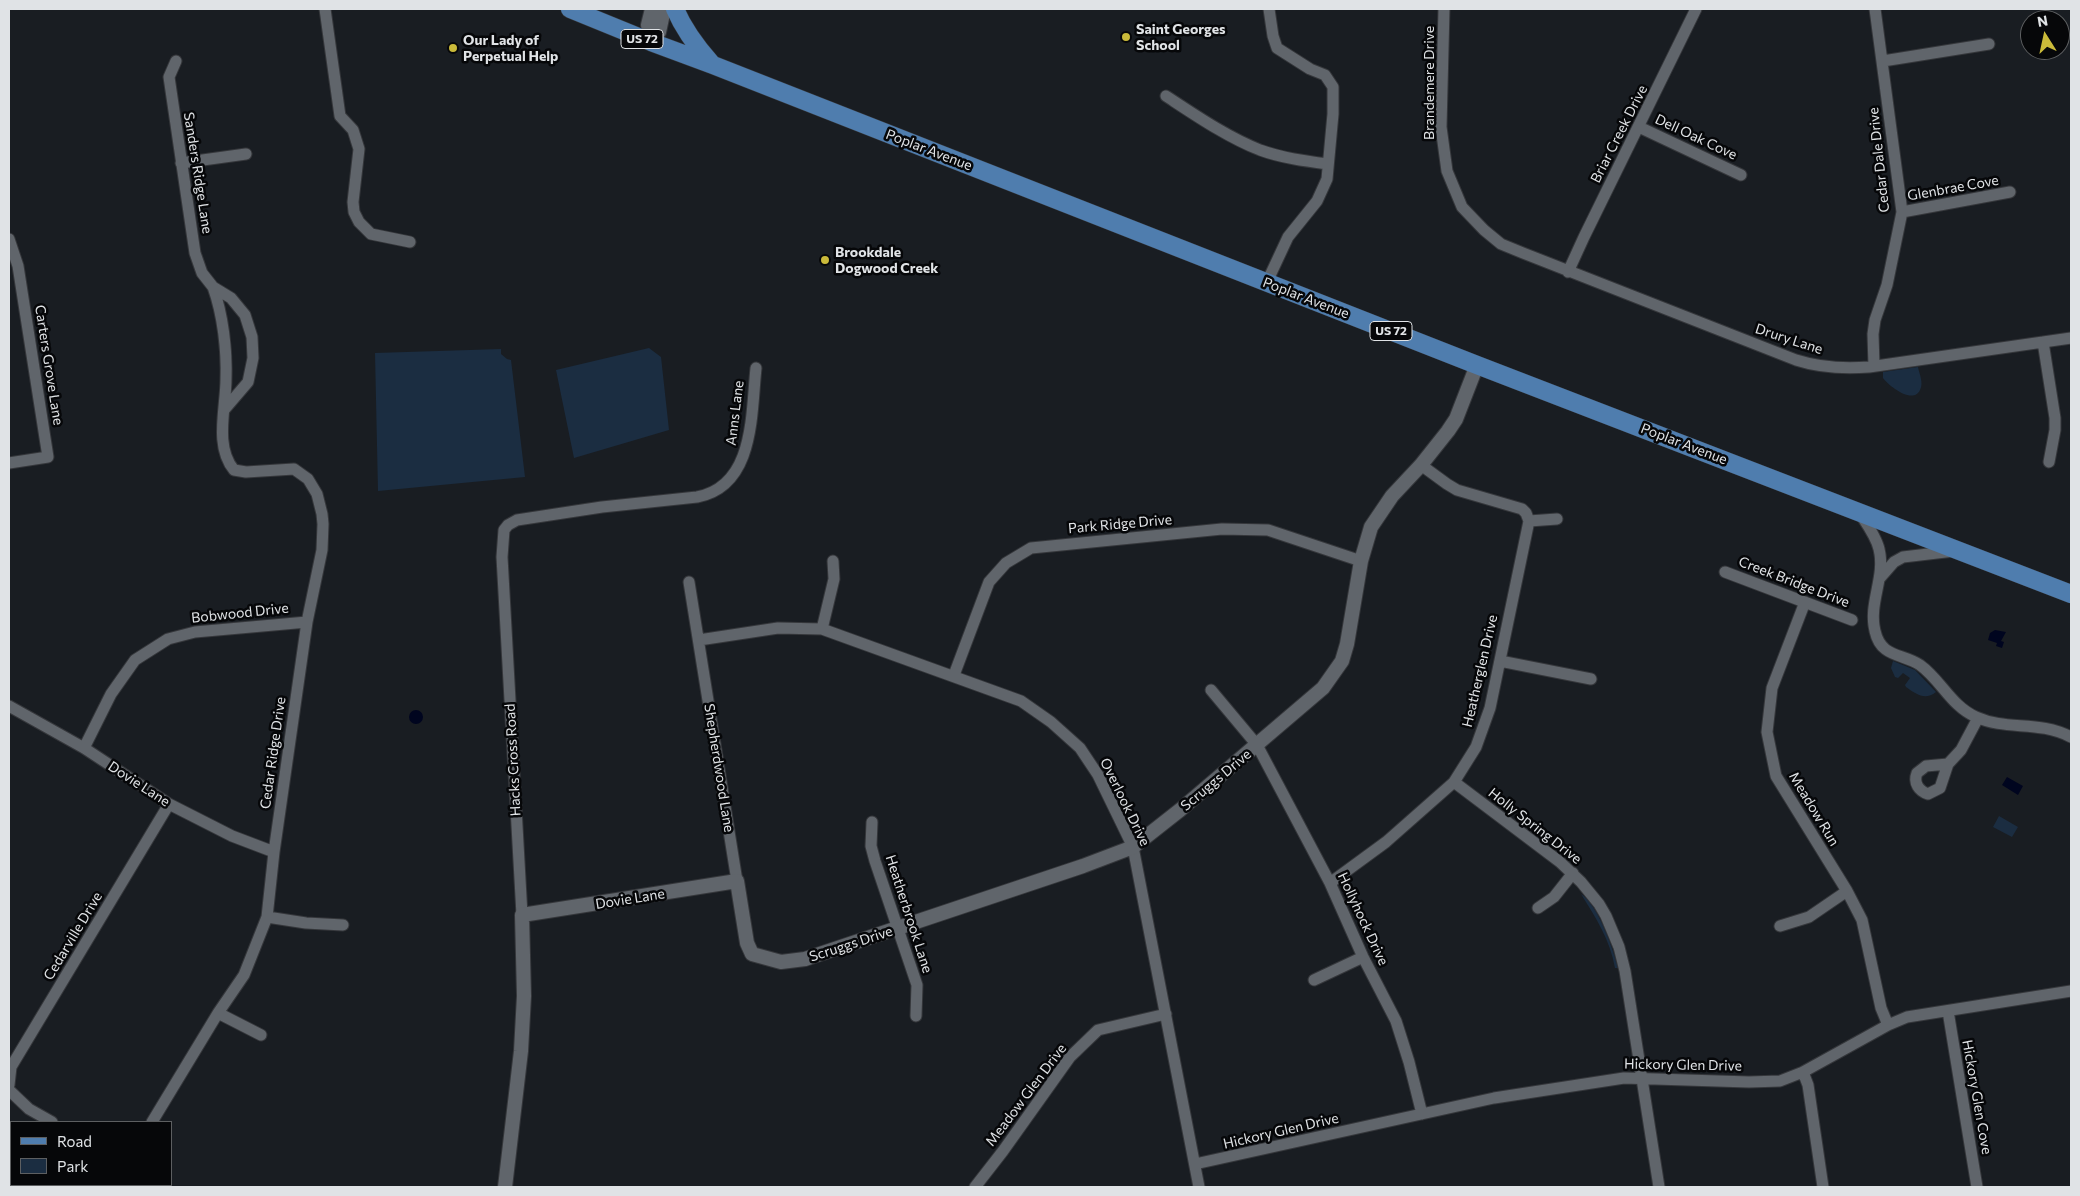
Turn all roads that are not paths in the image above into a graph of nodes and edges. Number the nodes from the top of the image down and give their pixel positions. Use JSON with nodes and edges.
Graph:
{"nodes":[{"id":1,"x":325,"y":9,"type":"edge"},
{"id":2,"x":575,"y":9,"type":"edge"},
{"id":3,"x":652,"y":9,"type":"edge"},
{"id":4,"x":664,"y":9,"type":"edge"},
{"id":5,"x":675,"y":9,"type":"edge"},
{"id":6,"x":1270,"y":9,"type":"edge"},
{"id":7,"x":1444,"y":9,"type":"edge"},
{"id":8,"x":1696,"y":9,"type":"edge"},
{"id":9,"x":1875,"y":9,"type":"edge"},
{"id":10,"x":650,"y":42,"type":"junction"},
{"id":11,"x":1989,"y":44,"type":"dead end"},
{"id":12,"x":176,"y":61,"type":"dead end"},
{"id":13,"x":1883,"y":61,"type":"junction"},
{"id":14,"x":713,"y":65,"type":"junction"},
{"id":15,"x":1166,"y":96,"type":"dead end"},
{"id":16,"x":1639,"y":127,"type":"junction"},
{"id":17,"x":246,"y":154,"type":"dead end"},
{"id":18,"x":181,"y":163,"type":"junction"},
{"id":19,"x":1328,"y":164,"type":"junction"},
{"id":20,"x":1741,"y":175,"type":"dead end"},
{"id":21,"x":2010,"y":192,"type":"dead end"},
{"id":22,"x":1902,"y":212,"type":"junction"},
{"id":23,"x":9,"y":239,"type":"edge"},
{"id":24,"x":410,"y":242,"type":"dead end"},
{"id":25,"x":1568,"y":272,"type":"junction"},
{"id":26,"x":1267,"y":282,"type":"junction"},
{"id":27,"x":213,"y":287,"type":"junction"},
{"id":28,"x":2071,"y":338,"type":"edge"},
{"id":29,"x":2043,"y":342,"type":"junction"},
{"id":30,"x":1477,"y":365,"type":"junction"},
{"id":31,"x":1874,"y":366,"type":"junction"},
{"id":32,"x":756,"y":368,"type":"dead end"},
{"id":33,"x":224,"y":410,"type":"junction"},
{"id":34,"x":222,"y":432,"type":"joint"},
{"id":35,"x":2049,"y":462,"type":"dead end"},
{"id":36,"x":9,"y":464,"type":"edge"},
{"id":37,"x":1421,"y":465,"type":"junction"},
{"id":38,"x":697,"y":497,"type":"joint"},
{"id":39,"x":1859,"y":512,"type":"junction"},
{"id":40,"x":1557,"y":519,"type":"dead end"},
{"id":41,"x":1529,"y":521,"type":"junction"},
{"id":42,"x":1960,"y":550,"type":"junction"},
{"id":43,"x":1362,"y":560,"type":"junction"},
{"id":44,"x":833,"y":561,"type":"dead end"},
{"id":45,"x":1725,"y":572,"type":"dead end"},
{"id":46,"x":1880,"y":578,"type":"junction"},
{"id":47,"x":689,"y":582,"type":"dead end"},
{"id":48,"x":2071,"y":594,"type":"edge"},
{"id":49,"x":1805,"y":602,"type":"junction"},
{"id":50,"x":1852,"y":620,"type":"dead end"},
{"id":51,"x":307,"y":622,"type":"junction"},
{"id":52,"x":822,"y":629,"type":"junction"},
{"id":53,"x":699,"y":640,"type":"junction"},
{"id":54,"x":1500,"y":662,"type":"junction"},
{"id":55,"x":954,"y":675,"type":"junction"},
{"id":56,"x":1591,"y":679,"type":"dead end"},
{"id":57,"x":1211,"y":690,"type":"dead end"},
{"id":58,"x":9,"y":706,"type":"edge"},
{"id":59,"x":1978,"y":718,"type":"junction"},
{"id":60,"x":2071,"y":737,"type":"edge"},
{"id":61,"x":1257,"y":745,"type":"junction"},
{"id":62,"x":84,"y":748,"type":"junction"},
{"id":63,"x":1948,"y":764,"type":"dead end"},
{"id":64,"x":1454,"y":782,"type":"junction"},
{"id":65,"x":169,"y":804,"type":"junction"},
{"id":66,"x":872,"y":822,"type":"dead end"},
{"id":67,"x":1133,"y":847,"type":"junction"},
{"id":68,"x":274,"y":852,"type":"junction"},
{"id":69,"x":1573,"y":873,"type":"junction"},
{"id":70,"x":737,"y":881,"type":"junction"},
{"id":71,"x":1330,"y":883,"type":"junction"},
{"id":72,"x":1846,"y":891,"type":"junction"},
{"id":73,"x":1538,"y":908,"type":"dead end"},
{"id":74,"x":522,"y":916,"type":"junction"},
{"id":75,"x":267,"y":917,"type":"junction"},
{"id":76,"x":343,"y":925,"type":"dead end"},
{"id":77,"x":1780,"y":926,"type":"dead end"},
{"id":78,"x":899,"y":928,"type":"junction"},
{"id":79,"x":752,"y":954,"type":"joint"},
{"id":80,"x":1363,"y":957,"type":"junction"},
{"id":81,"x":1314,"y":980,"type":"dead end"},
{"id":82,"x":2071,"y":991,"type":"edge"},
{"id":83,"x":1948,"y":1011,"type":"junction"},
{"id":84,"x":218,"y":1013,"type":"junction"},
{"id":85,"x":1166,"y":1014,"type":"junction"},
{"id":86,"x":916,"y":1016,"type":"dead end"},
{"id":87,"x":1888,"y":1025,"type":"junction"},
{"id":88,"x":261,"y":1036,"type":"dead end"},
{"id":89,"x":1803,"y":1072,"type":"junction"},
{"id":90,"x":1642,"y":1078,"type":"junction"},
{"id":91,"x":9,"y":1085,"type":"edge"},
{"id":92,"x":9,"y":1090,"type":"edge"},
{"id":93,"x":1422,"y":1114,"type":"junction"},
{"id":94,"x":50,"y":1121,"type":"edge"},
{"id":95,"x":153,"y":1121,"type":"edge"},
{"id":96,"x":1195,"y":1164,"type":"junction"},
{"id":97,"x":505,"y":1187,"type":"edge"},
{"id":98,"x":974,"y":1187,"type":"edge"},
{"id":99,"x":1200,"y":1187,"type":"edge"},
{"id":100,"x":1659,"y":1187,"type":"edge"},
{"id":101,"x":1823,"y":1187,"type":"edge"},
{"id":102,"x":1977,"y":1187,"type":"edge"}],
"edges":[{"from":1,"to":24,"type":"street"},
{"from":2,"to":10,"type":"main road","name":"Poplar Avenue","number":"US 72"},
{"from":3,"to":10,"type":"street"},
{"from":4,"to":10,"type":"street"},
{"from":5,"to":14,"type":"main road"},
{"from":6,"to":19,"type":"street"},
{"from":7,"to":25,"type":"street","name":"Brandemere Drive"},
{"from":8,"to":16,"type":"street","name":"Briar Creek Drive"},
{"from":9,"to":13,"type":"street","name":"Cedar Dale Drive"},
{"from":10,"to":14,"type":"main road","name":"Poplar Avenue","number":"US 72"},
{"from":11,"to":13,"type":"street"},
{"from":12,"to":18,"type":"street","name":"Sanders Ridge Lane"},
{"from":13,"to":22,"type":"street","name":"Cedar Dale Drive"},
{"from":14,"to":26,"type":"main road","name":"Poplar Avenue","number":"US 72"},
{"from":15,"to":19,"type":"street"},
{"from":16,"to":20,"type":"street","name":"Dell Oak Cove"},
{"from":16,"to":25,"type":"street","name":"Briar Creek Drive"},
{"from":17,"to":18,"type":"street"},
{"from":18,"to":27,"type":"street","name":"Sanders Ridge Lane"},
{"from":19,"to":26,"type":"street"},
{"from":21,"to":22,"type":"street","name":"Glenbrae Cove"},
{"from":22,"to":31,"type":"street","name":"Cedar Dale Drive"},
{"from":23,"to":36,"type":"street","name":"Carters Grove Lane"},
{"from":25,"to":31,"type":"street","name":"Drury Lane"},
{"from":26,"to":30,"type":"main road","name":"Poplar Avenue","number":"US 72"},
{"from":27,"to":33,"type":"street","name":"Sanders Ridge Lane"},
{"from":27,"to":33,"type":"street","name":"Sanders Ridge Lane"},
{"from":28,"to":29,"type":"street","name":"Drury Lane"},
{"from":29,"to":31,"type":"street","name":"Drury Lane"},
{"from":29,"to":35,"type":"street"},
{"from":30,"to":37,"type":"street","name":"Scruggs Drive"},
{"from":30,"to":39,"type":"main road","name":"Poplar Avenue","number":"US 72"},
{"from":32,"to":38,"type":"street","name":"Anns Lane"},
{"from":33,"to":34,"type":"street","name":"Sanders Ridge Lane"},
{"from":34,"to":51,"type":"street","name":"Cedar Ridge Drive"},
{"from":37,"to":41,"type":"street"},
{"from":37,"to":43,"type":"street","name":"Scruggs Drive"},
{"from":38,"to":74,"type":"street","name":"Hacks Cross Road"},
{"from":39,"to":42,"type":"main road","name":"Poplar Avenue","number":"US 72"},
{"from":39,"to":46,"type":"street"},
{"from":40,"to":41,"type":"street"},
{"from":41,"to":54,"type":"street","name":"Heatherglen Drive"},
{"from":42,"to":46,"type":"street"},
{"from":42,"to":48,"type":"main road","name":"Poplar Avenue","number":"US 72"},
{"from":43,"to":55,"type":"street","name":"Park Ridge Drive"},
{"from":43,"to":61,"type":"street","name":"Scruggs Drive"},
{"from":44,"to":52,"type":"street"},
{"from":45,"to":49,"type":"street","name":"Creek Bridge Drive"},
{"from":46,"to":59,"type":"street"},
{"from":47,"to":53,"type":"street","name":"Shepherdwood Lane"},
{"from":49,"to":50,"type":"street","name":"Creek Bridge Drive"},
{"from":49,"to":72,"type":"street","name":"Meadow Run"},
{"from":51,"to":62,"type":"street","name":"Bobwood Drive"},
{"from":51,"to":68,"type":"street","name":"Cedar Ridge Drive"},
{"from":52,"to":53,"type":"street","name":"Overlook Drive"},
{"from":52,"to":55,"type":"street","name":"Overlook Drive"},
{"from":53,"to":70,"type":"street","name":"Shepherdwood Lane"},
{"from":54,"to":56,"type":"street"},
{"from":54,"to":64,"type":"street","name":"Heatherglen Drive"},
{"from":55,"to":67,"type":"street","name":"Overlook Drive"},
{"from":57,"to":61,"type":"street","name":"Hollyhock Drive"},
{"from":58,"to":62,"type":"street","name":"Dovie Lane"},
{"from":59,"to":60,"type":"street"},
{"from":59,"to":63,"type":"street"},
{"from":61,"to":67,"type":"street","name":"Scruggs Drive"},
{"from":61,"to":71,"type":"street","name":"Hollyhock Drive"},
{"from":62,"to":65,"type":"street","name":"Dovie Lane"},
{"from":64,"to":69,"type":"street","name":"Holly Spring Drive"},
{"from":64,"to":71,"type":"street","name":"Heatherglen Drive"},
{"from":65,"to":68,"type":"street","name":"Dovie Lane"},
{"from":65,"to":91,"type":"street","name":"Cedarville Drive"},
{"from":66,"to":78,"type":"street","name":"Heatherbrook Lane"},
{"from":67,"to":78,"type":"street","name":"Scruggs Drive"},
{"from":67,"to":85,"type":"street","name":"Overlook Drive"},
{"from":68,"to":75,"type":"street","name":"Cedar Ridge Drive"},
{"from":69,"to":73,"type":"street"},
{"from":69,"to":90,"type":"street","name":"Holly Spring Drive"},
{"from":70,"to":74,"type":"street","name":"Dovie Lane"},
{"from":70,"to":79,"type":"street","name":"Shepherdwood Lane"},
{"from":71,"to":80,"type":"street","name":"Hollyhock Drive"},
{"from":72,"to":77,"type":"street"},
{"from":72,"to":87,"type":"street","name":"Meadow Run"},
{"from":74,"to":97,"type":"street","name":"Hacks Cross Road"},
{"from":75,"to":76,"type":"street"},
{"from":75,"to":84,"type":"street","name":"Cedar Ridge Drive"},
{"from":78,"to":79,"type":"street","name":"Scruggs Drive"},
{"from":78,"to":86,"type":"street","name":"Heatherbrook Lane"},
{"from":80,"to":81,"type":"street"},
{"from":80,"to":93,"type":"street","name":"Hollyhock Drive"},
{"from":82,"to":83,"type":"street","name":"Hickory Glen Drive"},
{"from":83,"to":87,"type":"street","name":"Hickory Glen Drive"},
{"from":83,"to":102,"type":"street","name":"Hickory Glen Cove"},
{"from":84,"to":88,"type":"street"},
{"from":84,"to":95,"type":"street","name":"Cedar Ridge Drive"},
{"from":85,"to":96,"type":"street","name":"Overlook Drive"},
{"from":85,"to":98,"type":"street","name":"Meadow Glen Drive"},
{"from":87,"to":89,"type":"street","name":"Hickory Glen Drive"},
{"from":89,"to":90,"type":"street","name":"Hickory Glen Drive"},
{"from":89,"to":101,"type":"street"},
{"from":90,"to":93,"type":"street","name":"Hickory Glen Drive"},
{"from":90,"to":100,"type":"street","name":"Holly Spring Drive"},
{"from":92,"to":94,"type":"street"},
{"from":93,"to":96,"type":"street","name":"Hickory Glen Drive"},
{"from":96,"to":99,"type":"street","name":"Overlook Drive"}]}
